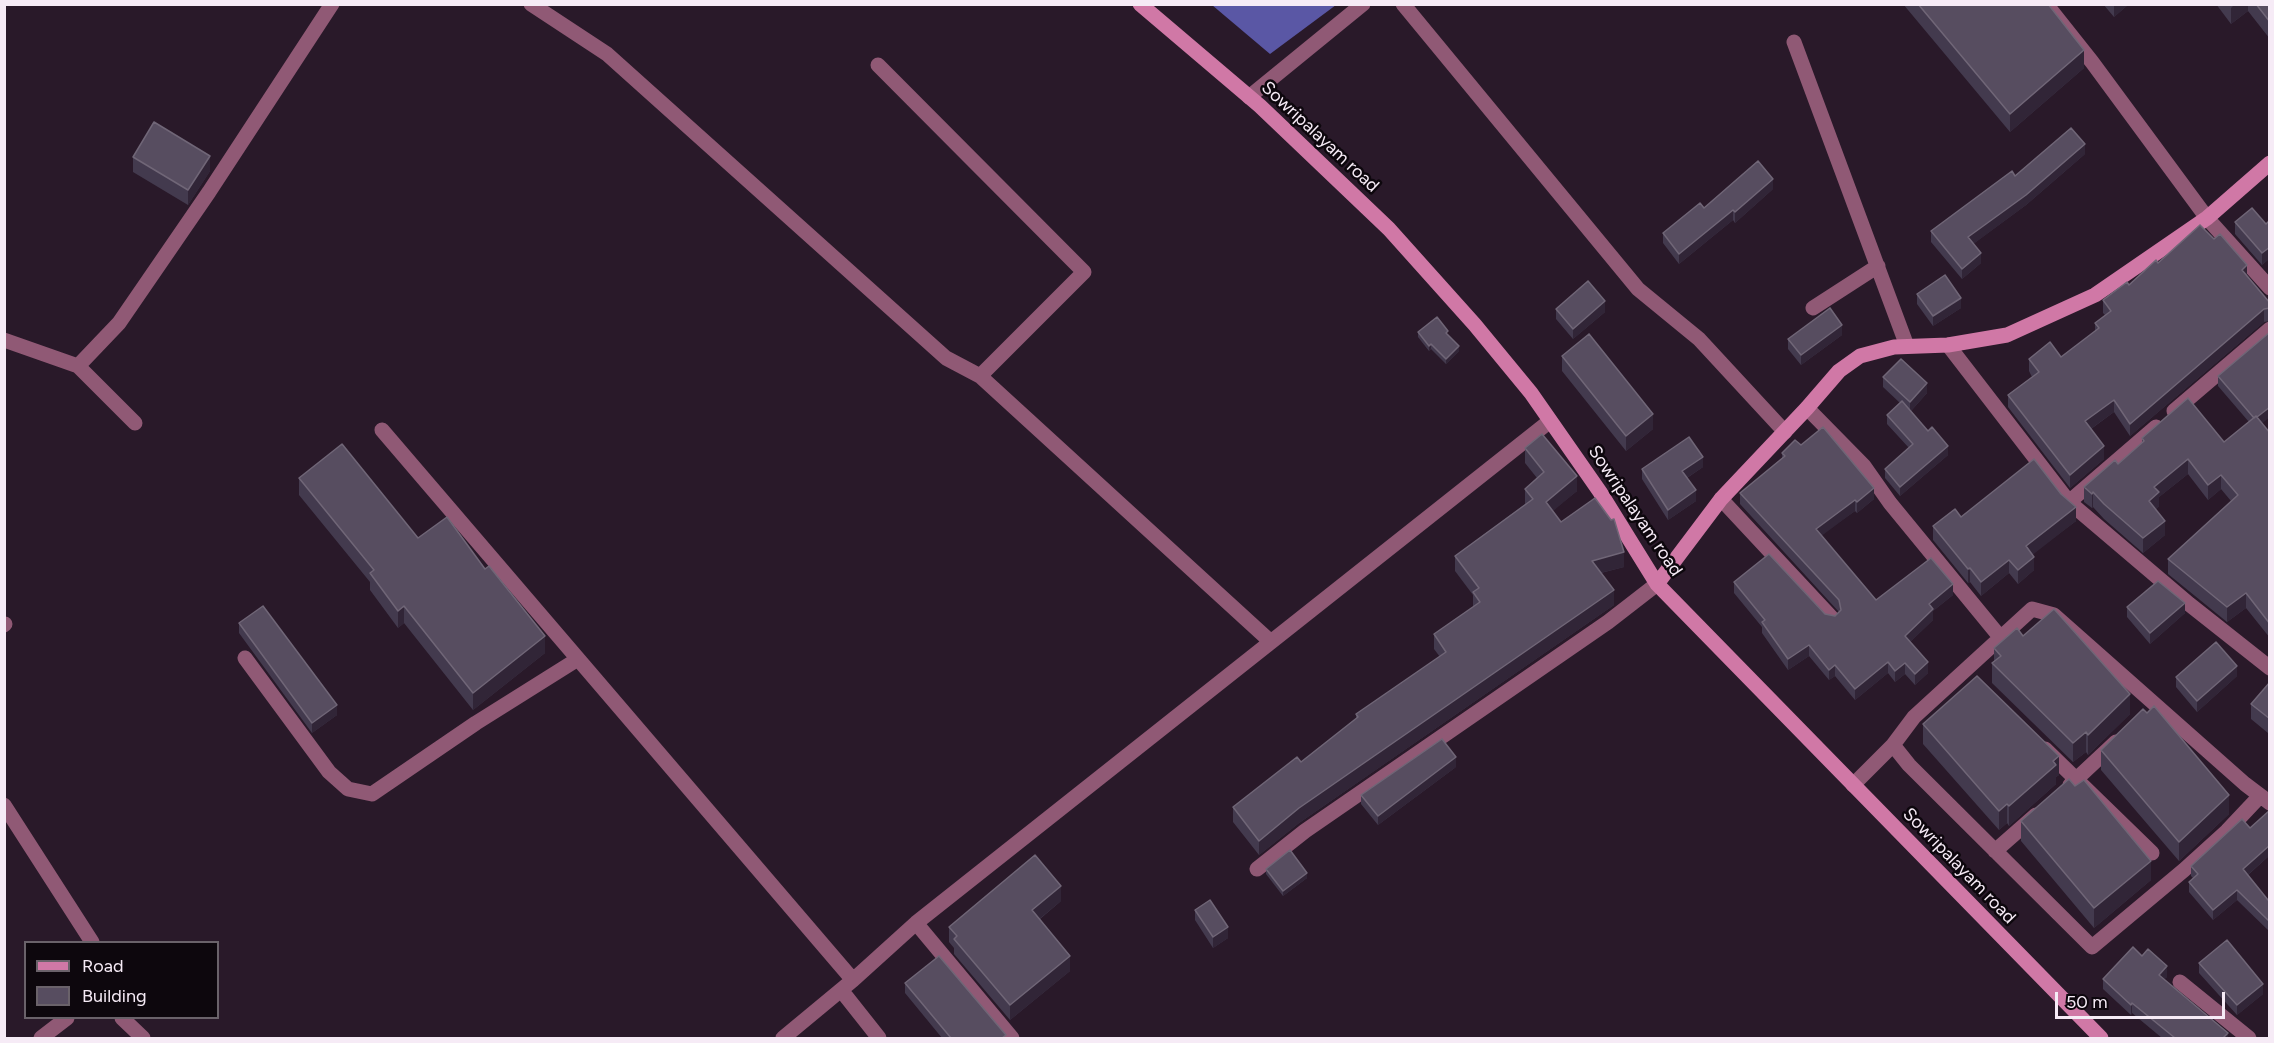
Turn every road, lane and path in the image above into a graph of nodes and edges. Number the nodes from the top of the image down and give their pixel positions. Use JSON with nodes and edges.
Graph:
{"nodes":[{"id":1,"x":332,"y":4,"type":"edge"},
{"id":2,"x":531,"y":4,"type":"edge"},
{"id":3,"x":1140,"y":4,"type":"edge"},
{"id":4,"x":1364,"y":4,"type":"edge"},
{"id":5,"x":1403,"y":4,"type":"edge"},
{"id":6,"x":2046,"y":4,"type":"edge"},
{"id":7,"x":1794,"y":42,"type":"dead end"},
{"id":8,"x":878,"y":65,"type":"dead end"},
{"id":9,"x":1249,"y":97,"type":"junction"},
{"id":10,"x":2270,"y":163,"type":"edge"},
{"id":11,"x":2207,"y":218,"type":"junction"},
{"id":12,"x":1878,"y":266,"type":"junction"},
{"id":13,"x":2270,"y":288,"type":"edge"},
{"id":14,"x":1813,"y":308,"type":"dead end"},
{"id":15,"x":2270,"y":329,"type":"edge"},
{"id":16,"x":4,"y":340,"type":"edge"},
{"id":17,"x":1948,"y":345,"type":"junction"},
{"id":18,"x":1907,"y":346,"type":"junction"},
{"id":19,"x":78,"y":366,"type":"junction"},
{"id":20,"x":980,"y":376,"type":"junction"},
{"id":21,"x":1807,"y":408,"type":"junction"},
{"id":22,"x":1550,"y":421,"type":"junction"},
{"id":23,"x":135,"y":423,"type":"dead end"},
{"id":24,"x":382,"y":430,"type":"dead end"},
{"id":25,"x":1785,"y":432,"type":"junction"},
{"id":26,"x":1722,"y":499,"type":"junction"},
{"id":27,"x":2069,"y":502,"type":"junction"},
{"id":28,"x":1657,"y":584,"type":"junction"},
{"id":29,"x":1832,"y":618,"type":"edge"},
{"id":30,"x":2000,"y":637,"type":"junction"},
{"id":31,"x":1271,"y":642,"type":"junction"},
{"id":32,"x":245,"y":658,"type":"dead end"},
{"id":33,"x":578,"y":659,"type":"junction"},
{"id":34,"x":2267,"y":661,"type":"edge"},
{"id":35,"x":1966,"y":671,"type":"junction"},
{"id":36,"x":1979,"y":682,"type":"edge"},
{"id":37,"x":2123,"y":735,"type":"edge"},
{"id":38,"x":2035,"y":740,"type":"edge"},
{"id":39,"x":1893,"y":745,"type":"junction"},
{"id":40,"x":2076,"y":780,"type":"junction"},
{"id":41,"x":1853,"y":785,"type":"junction"},
{"id":42,"x":2265,"y":799,"type":"edge"},
{"id":43,"x":4,"y":805,"type":"edge"},
{"id":44,"x":1995,"y":851,"type":"junction"},
{"id":45,"x":2152,"y":853,"type":"dead end"},
{"id":46,"x":1257,"y":869,"type":"dead end"},
{"id":47,"x":916,"y":923,"type":"junction"},
{"id":48,"x":91,"y":941,"type":"edge"},
{"id":49,"x":2180,"y":982,"type":"dead end"},
{"id":50,"x":848,"y":985,"type":"junction"},
{"id":51,"x":65,"y":1019,"type":"edge"},
{"id":52,"x":124,"y":1019,"type":"edge"},
{"id":53,"x":41,"y":1038,"type":"edge"},
{"id":54,"x":143,"y":1038,"type":"edge"},
{"id":55,"x":783,"y":1038,"type":"edge"},
{"id":56,"x":879,"y":1038,"type":"edge"},
{"id":57,"x":1012,"y":1038,"type":"edge"},
{"id":58,"x":2101,"y":1038,"type":"edge"},
{"id":59,"x":2249,"y":1038,"type":"edge"}],
"edges":[{"from":1,"to":19,"type":"street"},
{"from":2,"to":20,"type":"street"},
{"from":3,"to":9,"type":"street","name":"Sowripalayam road"},
{"from":4,"to":9,"type":"street"},
{"from":5,"to":25,"type":"street"},
{"from":6,"to":11,"type":"street"},
{"from":7,"to":12,"type":"street"},
{"from":8,"to":20,"type":"street"},
{"from":9,"to":22,"type":"street","name":"Sowripalayam road"},
{"from":10,"to":11,"type":"street"},
{"from":11,"to":13,"type":"street"},
{"from":11,"to":17,"type":"street"},
{"from":12,"to":14,"type":"street"},
{"from":12,"to":18,"type":"street"},
{"from":15,"to":27,"type":"street"},
{"from":16,"to":19,"type":"street"},
{"from":17,"to":18,"type":"street"},
{"from":17,"to":27,"type":"street"},
{"from":18,"to":21,"type":"street"},
{"from":19,"to":23,"type":"street"},
{"from":20,"to":31,"type":"street"},
{"from":21,"to":25,"type":"street"},
{"from":21,"to":30,"type":"street"},
{"from":22,"to":28,"type":"street","name":"Sowripalayam road"},
{"from":22,"to":31,"type":"street"},
{"from":24,"to":33,"type":"street"},
{"from":25,"to":26,"type":"street"},
{"from":26,"to":28,"type":"street"},
{"from":26,"to":29,"type":"street"},
{"from":27,"to":34,"type":"street"},
{"from":28,"to":41,"type":"street","name":"Sowripalayam road"},
{"from":28,"to":46,"type":"street"},
{"from":30,"to":35,"type":"street"},
{"from":30,"to":42,"type":"street"},
{"from":31,"to":47,"type":"street"},
{"from":32,"to":33,"type":"street"},
{"from":33,"to":50,"type":"street"},
{"from":35,"to":36,"type":"street"},
{"from":35,"to":39,"type":"street"},
{"from":37,"to":40,"type":"street"},
{"from":38,"to":40,"type":"street"},
{"from":39,"to":41,"type":"street"},
{"from":39,"to":44,"type":"street"},
{"from":40,"to":44,"type":"street"},
{"from":40,"to":45,"type":"street"},
{"from":41,"to":58,"type":"street","name":"Sowripalayam road"},
{"from":42,"to":44,"type":"street"},
{"from":43,"to":48,"type":"street"},
{"from":47,"to":50,"type":"street"},
{"from":47,"to":57,"type":"street"},
{"from":49,"to":59,"type":"street"},
{"from":50,"to":55,"type":"street"},
{"from":50,"to":56,"type":"street"},
{"from":51,"to":53,"type":"street"},
{"from":52,"to":54,"type":"street"}]}
